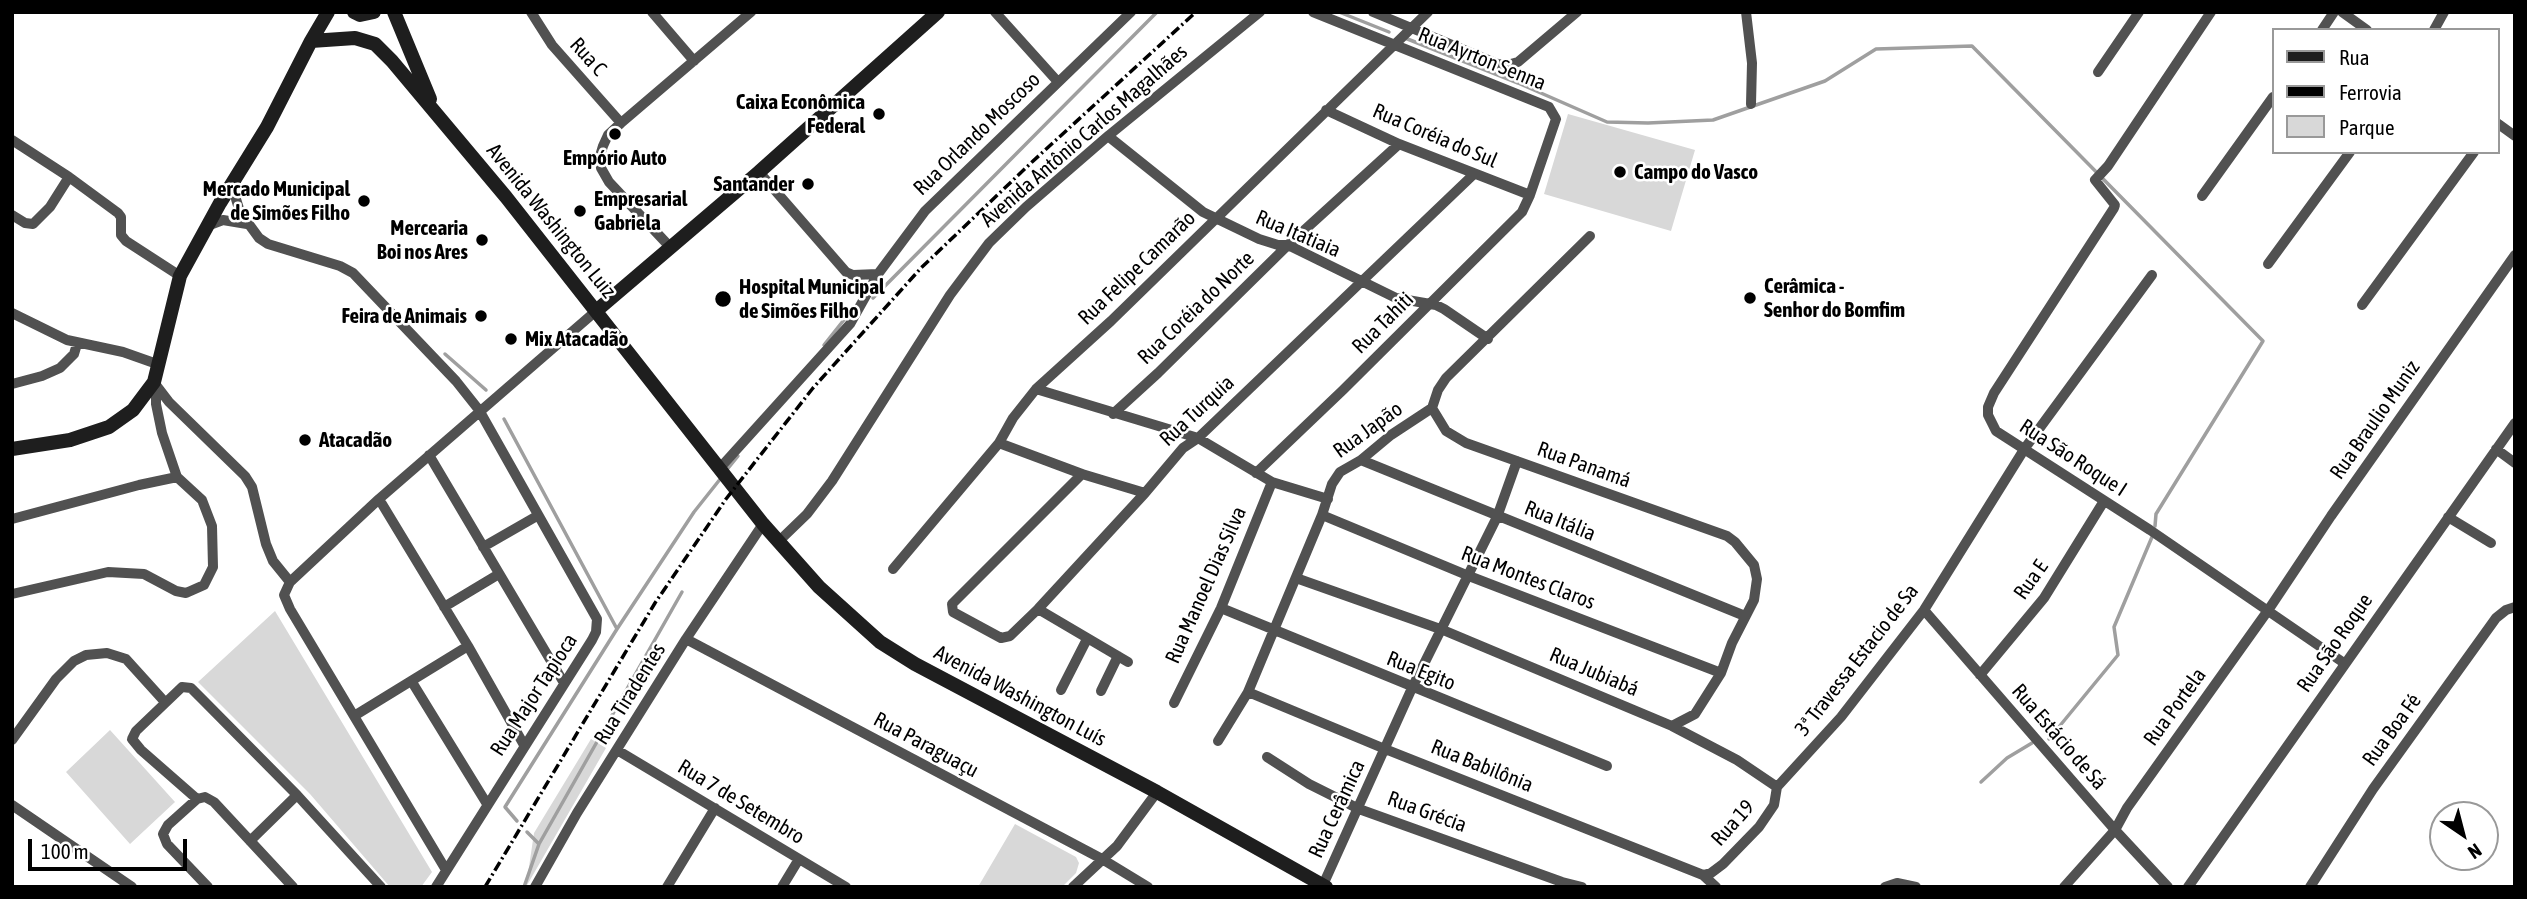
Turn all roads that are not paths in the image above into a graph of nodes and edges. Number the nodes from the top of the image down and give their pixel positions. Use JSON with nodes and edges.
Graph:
{"nodes":[{"id":1,"x":327,"y":12,"type":"edge"},
{"id":2,"x":354,"y":12,"type":"edge"},
{"id":3,"x":374,"y":12,"type":"edge"},
{"id":4,"x":394,"y":12,"type":"edge"},
{"id":5,"x":531,"y":12,"type":"edge"},
{"id":6,"x":652,"y":12,"type":"edge"},
{"id":7,"x":751,"y":12,"type":"edge"},
{"id":8,"x":938,"y":12,"type":"edge"},
{"id":9,"x":995,"y":12,"type":"edge"},
{"id":10,"x":1131,"y":12,"type":"edge"},
{"id":11,"x":1260,"y":12,"type":"edge"},
{"id":12,"x":1313,"y":12,"type":"edge"},
{"id":13,"x":1373,"y":12,"type":"edge"},
{"id":14,"x":1428,"y":12,"type":"edge"},
{"id":15,"x":1577,"y":12,"type":"edge"},
{"id":16,"x":1746,"y":12,"type":"edge"},
{"id":17,"x":2139,"y":12,"type":"edge"},
{"id":18,"x":2211,"y":12,"type":"edge"},
{"id":19,"x":2334,"y":12,"type":"edge"},
{"id":20,"x":2342,"y":12,"type":"edge"},
{"id":21,"x":2444,"y":12,"type":"edge"},
{"id":22,"x":1118,"y":17,"type":"edge"},
{"id":23,"x":1410,"y":27,"type":"junction"},
{"id":24,"x":2323,"y":28,"type":"edge"},
{"id":25,"x":2364,"y":28,"type":"edge"},
{"id":26,"x":2435,"y":28,"type":"edge"},
{"id":27,"x":310,"y":41,"type":"junction"},
{"id":28,"x":1394,"y":44,"type":"junction"},
{"id":29,"x":410,"y":50,"type":"junction"},
{"id":30,"x":694,"y":61,"type":"junction"},
{"id":31,"x":402,"y":72,"type":"junction"},
{"id":32,"x":2098,"y":72,"type":"dead end"},
{"id":33,"x":1058,"y":82,"type":"junction"},
{"id":34,"x":2272,"y":98,"type":"edge"},
{"id":35,"x":1751,"y":104,"type":"dead end"},
{"id":36,"x":1326,"y":110,"type":"junction"},
{"id":37,"x":436,"y":113,"type":"junction"},
{"id":38,"x":1555,"y":116,"type":"joint"},
{"id":39,"x":621,"y":123,"type":"junction"},
{"id":40,"x":2499,"y":124,"type":"edge"},
{"id":41,"x":1108,"y":136,"type":"junction"},
{"id":42,"x":2515,"y":136,"type":"edge"},
{"id":43,"x":12,"y":140,"type":"edge"},
{"id":44,"x":1399,"y":144,"type":"junction"},
{"id":45,"x":2349,"y":154,"type":"edge"},
{"id":46,"x":2473,"y":154,"type":"edge"},
{"id":47,"x":759,"y":172,"type":"junction"},
{"id":48,"x":1474,"y":174,"type":"junction"},
{"id":49,"x":69,"y":177,"type":"junction"},
{"id":50,"x":236,"y":177,"type":"junction"},
{"id":51,"x":1530,"y":195,"type":"junction"},
{"id":52,"x":2202,"y":196,"type":"dead end"},
{"id":53,"x":12,"y":215,"type":"edge"},
{"id":54,"x":1216,"y":217,"type":"junction"},
{"id":55,"x":247,"y":224,"type":"junction"},
{"id":56,"x":207,"y":226,"type":"junction"},
{"id":57,"x":1591,"y":236,"type":"dead end"},
{"id":58,"x":1288,"y":245,"type":"junction"},
{"id":59,"x":671,"y":248,"type":"junction"},
{"id":60,"x":2515,"y":255,"type":"edge"},
{"id":61,"x":2268,"y":264,"type":"dead end"},
{"id":62,"x":878,"y":274,"type":"junction"},
{"id":63,"x":2152,"y":275,"type":"dead end"},
{"id":64,"x":180,"y":276,"type":"junction"},
{"id":65,"x":1360,"y":282,"type":"junction"},
{"id":66,"x":1430,"y":304,"type":"junction"},
{"id":67,"x":2362,"y":305,"type":"dead end"},
{"id":68,"x":596,"y":311,"type":"junction"},
{"id":69,"x":12,"y":313,"type":"edge"},
{"id":70,"x":1488,"y":339,"type":"junction"},
{"id":71,"x":77,"y":344,"type":"junction"},
{"id":72,"x":158,"y":364,"type":"junction"},
{"id":73,"x":155,"y":383,"type":"junction"},
{"id":74,"x":12,"y":384,"type":"edge"},
{"id":75,"x":1036,"y":389,"type":"junction"},
{"id":76,"x":1432,"y":408,"type":"junction"},
{"id":77,"x":479,"y":411,"type":"junction"},
{"id":78,"x":1113,"y":414,"type":"junction"},
{"id":79,"x":2515,"y":423,"type":"edge"},
{"id":80,"x":1198,"y":438,"type":"junction"},
{"id":81,"x":999,"y":443,"type":"junction"},
{"id":82,"x":2025,"y":448,"type":"junction"},
{"id":83,"x":12,"y":449,"type":"edge"},
{"id":84,"x":2496,"y":449,"type":"junction"},
{"id":85,"x":429,"y":455,"type":"junction"},
{"id":86,"x":1361,"y":460,"type":"junction"},
{"id":87,"x":1517,"y":461,"type":"junction"},
{"id":88,"x":2515,"y":463,"type":"edge"},
{"id":89,"x":1256,"y":473,"type":"junction"},
{"id":90,"x":1082,"y":474,"type":"junction"},
{"id":91,"x":177,"y":477,"type":"junction"},
{"id":92,"x":726,"y":478,"type":"junction"},
{"id":93,"x":1272,"y":482,"type":"junction"},
{"id":94,"x":1145,"y":494,"type":"junction"},
{"id":95,"x":379,"y":499,"type":"junction"},
{"id":96,"x":1328,"y":499,"type":"junction"},
{"id":97,"x":2104,"y":501,"type":"junction"},
{"id":98,"x":1322,"y":515,"type":"junction"},
{"id":99,"x":537,"y":516,"type":"junction"},
{"id":100,"x":1497,"y":517,"type":"junction"},
{"id":101,"x":2448,"y":517,"type":"junction"},
{"id":102,"x":12,"y":519,"type":"edge"},
{"id":103,"x":763,"y":524,"type":"junction"},
{"id":104,"x":778,"y":542,"type":"junction"},
{"id":105,"x":2491,"y":543,"type":"dead end"},
{"id":106,"x":483,"y":547,"type":"junction"},
{"id":107,"x":893,"y":569,"type":"dead end"},
{"id":108,"x":499,"y":574,"type":"junction"},
{"id":109,"x":1469,"y":576,"type":"junction"},
{"id":110,"x":1296,"y":578,"type":"junction"},
{"id":111,"x":290,"y":582,"type":"junction"},
{"id":112,"x":12,"y":594,"type":"edge"},
{"id":113,"x":444,"y":607,"type":"junction"},
{"id":114,"x":2515,"y":607,"type":"edge"},
{"id":115,"x":1221,"y":608,"type":"junction"},
{"id":116,"x":1038,"y":609,"type":"junction"},
{"id":117,"x":2269,"y":609,"type":"junction"},
{"id":118,"x":1924,"y":610,"type":"junction"},
{"id":119,"x":1745,"y":616,"type":"junction"},
{"id":120,"x":1273,"y":630,"type":"junction"},
{"id":121,"x":1443,"y":630,"type":"junction"},
{"id":122,"x":686,"y":639,"type":"junction"},
{"id":123,"x":1087,"y":639,"type":"junction"},
{"id":124,"x":468,"y":646,"type":"junction"},
{"id":125,"x":1118,"y":656,"type":"junction"},
{"id":126,"x":1129,"y":662,"type":"dead end"},
{"id":127,"x":2344,"y":663,"type":"junction"},
{"id":128,"x":1721,"y":673,"type":"junction"},
{"id":129,"x":1980,"y":675,"type":"junction"},
{"id":130,"x":412,"y":682,"type":"junction"},
{"id":131,"x":564,"y":683,"type":"junction"},
{"id":132,"x":1412,"y":688,"type":"junction"},
{"id":133,"x":1062,"y":690,"type":"dead end"},
{"id":134,"x":1101,"y":691,"type":"dead end"},
{"id":135,"x":1248,"y":691,"type":"junction"},
{"id":136,"x":164,"y":702,"type":"junction"},
{"id":137,"x":1174,"y":703,"type":"dead end"},
{"id":138,"x":354,"y":716,"type":"junction"},
{"id":139,"x":1672,"y":726,"type":"junction"},
{"id":140,"x":13,"y":738,"type":"edge"},
{"id":141,"x":1218,"y":741,"type":"dead end"},
{"id":142,"x":524,"y":745,"type":"junction"},
{"id":143,"x":1385,"y":749,"type":"junction"},
{"id":144,"x":617,"y":750,"type":"junction"},
{"id":145,"x":1267,"y":757,"type":"dead end"},
{"id":146,"x":1606,"y":766,"type":"dead end"},
{"id":147,"x":1777,"y":787,"type":"junction"},
{"id":148,"x":1157,"y":792,"type":"junction"},
{"id":149,"x":297,"y":795,"type":"junction"},
{"id":150,"x":197,"y":800,"type":"junction"},
{"id":151,"x":487,"y":804,"type":"junction"},
{"id":152,"x":12,"y":805,"type":"edge"},
{"id":153,"x":715,"y":808,"type":"junction"},
{"id":154,"x":1359,"y":809,"type":"junction"},
{"id":155,"x":2115,"y":830,"type":"junction"},
{"id":156,"x":250,"y":841,"type":"junction"},
{"id":157,"x":799,"y":859,"type":"junction"},
{"id":158,"x":1102,"y":859,"type":"junction"},
{"id":159,"x":446,"y":870,"type":"junction"},
{"id":160,"x":1703,"y":875,"type":"junction"},
{"id":161,"x":1325,"y":886,"type":"edge"},
{"id":162,"x":132,"y":887,"type":"edge"},
{"id":163,"x":208,"y":887,"type":"edge"},
{"id":164,"x":293,"y":887,"type":"edge"},
{"id":165,"x":381,"y":887,"type":"edge"},
{"id":166,"x":436,"y":887,"type":"edge"},
{"id":167,"x":535,"y":887,"type":"edge"},
{"id":168,"x":667,"y":887,"type":"edge"},
{"id":169,"x":782,"y":887,"type":"edge"},
{"id":170,"x":846,"y":887,"type":"edge"},
{"id":171,"x":1073,"y":887,"type":"edge"},
{"id":172,"x":1148,"y":887,"type":"edge"},
{"id":173,"x":1582,"y":887,"type":"edge"},
{"id":174,"x":1716,"y":887,"type":"edge"},
{"id":175,"x":1885,"y":887,"type":"edge"},
{"id":176,"x":1916,"y":887,"type":"edge"},
{"id":177,"x":2064,"y":887,"type":"edge"},
{"id":178,"x":2168,"y":887,"type":"edge"},
{"id":179,"x":2188,"y":887,"type":"edge"},
{"id":180,"x":2310,"y":887,"type":"edge"}],
"edges":[{"from":1,"to":27,"type":"main road"},
{"from":2,"to":3,"type":"main road"},
{"from":4,"to":29,"type":"main road","name":"Avenida Washington Luiz"},
{"from":5,"to":39,"type":"street","name":"Rua C"},
{"from":6,"to":30,"type":"street"},
{"from":7,"to":30,"type":"street"},
{"from":8,"to":47,"type":"main road"},
{"from":9,"to":33,"type":"street"},
{"from":10,"to":22,"type":"street","name":"Rua Orlando Moscoso"},
{"from":11,"to":41,"type":"street","name":"Avenida Antônio Carlos Magalhães"},
{"from":12,"to":28,"type":"street","name":"Rua Ayrton Senna"},
{"from":13,"to":23,"type":"street","name":"Rua Ayrton Senna"},
{"from":14,"to":23,"type":"street","name":"Rua Felipe Camarão"},
{"from":15,"to":23,"type":"street","name":"Rua Ayrton Senna"},
{"from":16,"to":35,"type":"street"},
{"from":17,"to":32,"type":"street"},
{"from":18,"to":82,"type":"street","name":"Rua São Roque I"},
{"from":19,"to":24,"type":"street"},
{"from":20,"to":25,"type":"street"},
{"from":21,"to":26,"type":"street"},
{"from":22,"to":33,"type":"street","name":"Rua Orlando Moscoso"},
{"from":23,"to":28,"type":"street","name":"Rua Felipe Camarão"},
{"from":27,"to":31,"type":"main road","name":"Avenida Washington Luiz"},
{"from":27,"to":50,"type":"main road"},
{"from":28,"to":36,"type":"street","name":"Rua Felipe Camarão"},
{"from":28,"to":38,"type":"street","name":"Rua Ayrton Senna"},
{"from":29,"to":31,"type":"main road"},
{"from":29,"to":37,"type":"main road","name":"Avenida Washington Luiz"},
{"from":30,"to":39,"type":"street"},
{"from":31,"to":37,"type":"main road","name":"Avenida Washington Luiz"},
{"from":33,"to":62,"type":"street","name":"Rua Orlando Moscoso"},
{"from":34,"to":52,"type":"street"},
{"from":36,"to":44,"type":"street","name":"Rua Coréia do Sul"},
{"from":36,"to":54,"type":"street","name":"Rua Felipe Camarão"},
{"from":37,"to":68,"type":"main road","name":"Avenida Washington Luiz"},
{"from":38,"to":51,"type":"street","name":"Rua Tahiti"},
{"from":39,"to":59,"type":"street"},
{"from":40,"to":42,"type":"street"},
{"from":41,"to":54,"type":"street","name":"Rua Itatiaia"},
{"from":41,"to":104,"type":"street","name":"Avenida Antônio Carlos Magalhães"},
{"from":43,"to":49,"type":"street"},
{"from":44,"to":48,"type":"street","name":"Rua Coréia do Sul"},
{"from":44,"to":58,"type":"street","name":"Rua Coréia do Norte"},
{"from":45,"to":61,"type":"street"},
{"from":46,"to":67,"type":"street"},
{"from":47,"to":59,"type":"main road"},
{"from":47,"to":62,"type":"street"},
{"from":48,"to":51,"type":"street","name":"Rua Coréia do Sul"},
{"from":48,"to":65,"type":"street","name":"Rua Turquia"},
{"from":49,"to":53,"type":"street"},
{"from":49,"to":64,"type":"street"},
{"from":50,"to":55,"type":"street"},
{"from":50,"to":56,"type":"main road"},
{"from":51,"to":66,"type":"street","name":"Rua Tahiti"},
{"from":54,"to":58,"type":"street","name":"Rua Itatiaia"},
{"from":54,"to":75,"type":"street","name":"Rua Felipe Camarão"},
{"from":55,"to":56,"type":"street"},
{"from":55,"to":77,"type":"street","name":"Rua Major Tapioca"},
{"from":56,"to":64,"type":"main road"},
{"from":57,"to":70,"type":"street","name":"Rua Japão"},
{"from":58,"to":65,"type":"street","name":"Rua Itatiaia"},
{"from":58,"to":78,"type":"street","name":"Rua Coréia do Norte"},
{"from":59,"to":68,"type":"main road"},
{"from":60,"to":117,"type":"street","name":"Rua Braulio Muniz"},
{"from":62,"to":92,"type":"street","name":"Rua Orlando Moscoso"},
{"from":63,"to":82,"type":"street","name":"3ª Travessa Estacio de Sa"},
{"from":64,"to":72,"type":"main road"},
{"from":65,"to":66,"type":"street","name":"Rua Itatiaia"},
{"from":65,"to":80,"type":"street","name":"Rua Turquia"},
{"from":66,"to":70,"type":"street","name":"Rua Itatiaia"},
{"from":66,"to":89,"type":"street","name":"Rua Tahiti"},
{"from":68,"to":77,"type":"street"},
{"from":68,"to":92,"type":"main road","name":"Avenida Washington Luiz"},
{"from":69,"to":71,"type":"street"},
{"from":70,"to":76,"type":"street","name":"Rua Japão"},
{"from":71,"to":72,"type":"street"},
{"from":71,"to":74,"type":"street"},
{"from":72,"to":73,"type":"main road"},
{"from":73,"to":83,"type":"main road"},
{"from":73,"to":91,"type":"street"},
{"from":73,"to":111,"type":"street"},
{"from":75,"to":78,"type":"street"},
{"from":75,"to":81,"type":"street","name":"Rua Felipe Camarão"},
{"from":76,"to":86,"type":"street","name":"Rua Japão"},
{"from":76,"to":87,"type":"street","name":"Rua Panamá"},
{"from":77,"to":85,"type":"street"},
{"from":77,"to":99,"type":"street","name":"Rua Major Tapioca"},
{"from":78,"to":80,"type":"street"},
{"from":79,"to":84,"type":"street","name":"Rua São Roque"},
{"from":80,"to":89,"type":"street"},
{"from":80,"to":94,"type":"street","name":"Rua Turquia"},
{"from":81,"to":90,"type":"street"},
{"from":81,"to":107,"type":"street","name":"Rua Felipe Camarão"},
{"from":82,"to":97,"type":"street","name":"Rua São Roque I"},
{"from":82,"to":118,"type":"street","name":"3ª Travessa Estacio de Sa"},
{"from":84,"to":88,"type":"street"},
{"from":84,"to":101,"type":"street","name":"Rua São Roque"},
{"from":85,"to":95,"type":"street"},
{"from":85,"to":106,"type":"street"},
{"from":86,"to":96,"type":"street","name":"Rua Japão"},
{"from":86,"to":100,"type":"street","name":"Rua Itália"},
{"from":87,"to":100,"type":"street","name":"Rua Cerâmica"},
{"from":87,"to":119,"type":"street","name":"Rua Panamá"},
{"from":89,"to":93,"type":"street"},
{"from":90,"to":94,"type":"street"},
{"from":90,"to":116,"type":"street","name":"Rua Turquia"},
{"from":91,"to":102,"type":"street"},
{"from":91,"to":112,"type":"street"},
{"from":92,"to":103,"type":"main road","name":"Avenida Washington Luís"},
{"from":93,"to":96,"type":"street"},
{"from":93,"to":115,"type":"street","name":"Rua Manoel Dias Silva"},
{"from":94,"to":116,"type":"street","name":"Rua Turquia"},
{"from":95,"to":111,"type":"street"},
{"from":95,"to":113,"type":"street"},
{"from":96,"to":98,"type":"street","name":"Rua Japão"},
{"from":97,"to":117,"type":"street","name":"Rua São Roque I"},
{"from":97,"to":129,"type":"street","name":"Rua E"},
{"from":98,"to":109,"type":"street","name":"Rua Montes Claros"},
{"from":98,"to":110,"type":"street","name":"Rua Japão"},
{"from":99,"to":106,"type":"street"},
{"from":99,"to":131,"type":"street","name":"Rua Major Tapioca"},
{"from":100,"to":109,"type":"street","name":"Rua Cerâmica"},
{"from":100,"to":119,"type":"street","name":"Rua Itália"},
{"from":101,"to":105,"type":"street"},
{"from":101,"to":127,"type":"street","name":"Rua São Roque"},
{"from":103,"to":104,"type":"main road","name":"Avenida Washington Luís"},
{"from":103,"to":122,"type":"street","name":"Rua Tiradentes"},
{"from":104,"to":148,"type":"main road","name":"Avenida Washington Luís"},
{"from":106,"to":108,"type":"street"},
{"from":108,"to":113,"type":"street"},
{"from":108,"to":131,"type":"street"},
{"from":109,"to":121,"type":"street","name":"Rua Cerâmica"},
{"from":109,"to":128,"type":"street","name":"Rua Montes Claros"},
{"from":110,"to":120,"type":"street","name":"Rua Japão"},
{"from":110,"to":121,"type":"street","name":"Rua Jubiabá"},
{"from":111,"to":138,"type":"street"},
{"from":113,"to":124,"type":"street"},
{"from":114,"to":180,"type":"street","name":"Rua Boa Fé"},
{"from":115,"to":120,"type":"street","name":"Rua Egito"},
{"from":115,"to":137,"type":"street","name":"Rua Manoel Dias Silva"},
{"from":116,"to":123,"type":"street"},
{"from":117,"to":127,"type":"street","name":"Rua São Roque I"},
{"from":117,"to":155,"type":"street","name":"Rua Portela"},
{"from":118,"to":129,"type":"street","name":"Rua Estácio de Sá"},
{"from":118,"to":147,"type":"street","name":"3ª Travessa Estacio de Sa"},
{"from":119,"to":128,"type":"street"},
{"from":120,"to":132,"type":"street","name":"Rua Egito"},
{"from":120,"to":135,"type":"street","name":"Rua Japão"},
{"from":121,"to":132,"type":"street","name":"Rua Cerâmica"},
{"from":121,"to":139,"type":"street","name":"Rua Jubiabá"},
{"from":122,"to":144,"type":"street","name":"Rua Tiradentes"},
{"from":122,"to":158,"type":"street","name":"Rua Paraguaçu"},
{"from":123,"to":125,"type":"street"},
{"from":123,"to":133,"type":"street"},
{"from":124,"to":130,"type":"street"},
{"from":124,"to":142,"type":"street"},
{"from":125,"to":126,"type":"street"},
{"from":125,"to":134,"type":"street"},
{"from":127,"to":179,"type":"street","name":"Rua São Roque"},
{"from":128,"to":139,"type":"street"},
{"from":129,"to":155,"type":"street","name":"Rua Estácio de Sá"},
{"from":130,"to":138,"type":"street"},
{"from":130,"to":151,"type":"street"},
{"from":131,"to":142,"type":"street","name":"Rua Major Tapioca"},
{"from":132,"to":143,"type":"street","name":"Rua Cerâmica"},
{"from":132,"to":146,"type":"street","name":"Rua Egito"},
{"from":135,"to":141,"type":"street","name":"Rua Japão"},
{"from":135,"to":143,"type":"street","name":"Rua Babilônia"},
{"from":136,"to":140,"type":"street"},
{"from":136,"to":149,"type":"street"},
{"from":136,"to":150,"type":"street"},
{"from":138,"to":159,"type":"street"},
{"from":139,"to":147,"type":"street"},
{"from":142,"to":151,"type":"street","name":"Rua Major Tapioca"},
{"from":143,"to":154,"type":"street","name":"Rua Cerâmica"},
{"from":143,"to":160,"type":"street","name":"Rua Babilônia"},
{"from":144,"to":153,"type":"street","name":"Rua 7 de Setembro"},
{"from":144,"to":167,"type":"street","name":"Rua Tiradentes"},
{"from":145,"to":154,"type":"street","name":"Rua Grécia"},
{"from":147,"to":160,"type":"street","name":"Rua 19"},
{"from":148,"to":158,"type":"street"},
{"from":148,"to":161,"type":"main road","name":"Avenida Washington Luís"},
{"from":149,"to":156,"type":"street"},
{"from":149,"to":165,"type":"street"},
{"from":150,"to":156,"type":"street"},
{"from":150,"to":163,"type":"street"},
{"from":151,"to":159,"type":"street","name":"Rua Major Tapioca"},
{"from":152,"to":162,"type":"street"},
{"from":153,"to":157,"type":"street","name":"Rua 7 de Setembro"},
{"from":153,"to":168,"type":"street"},
{"from":154,"to":161,"type":"street","name":"Rua Cerâmica"},
{"from":154,"to":173,"type":"street","name":"Rua Grécia"},
{"from":155,"to":177,"type":"street","name":"Rua Portela"},
{"from":155,"to":178,"type":"street","name":"Rua Estácio de Sá"},
{"from":156,"to":164,"type":"street"},
{"from":157,"to":169,"type":"street"},
{"from":157,"to":170,"type":"street","name":"Rua 7 de Setembro"},
{"from":158,"to":171,"type":"street"},
{"from":158,"to":172,"type":"street","name":"Rua Paraguaçu"},
{"from":159,"to":166,"type":"street","name":"Rua Major Tapioca"},
{"from":160,"to":174,"type":"street"},
{"from":175,"to":176,"type":"street"}]}
